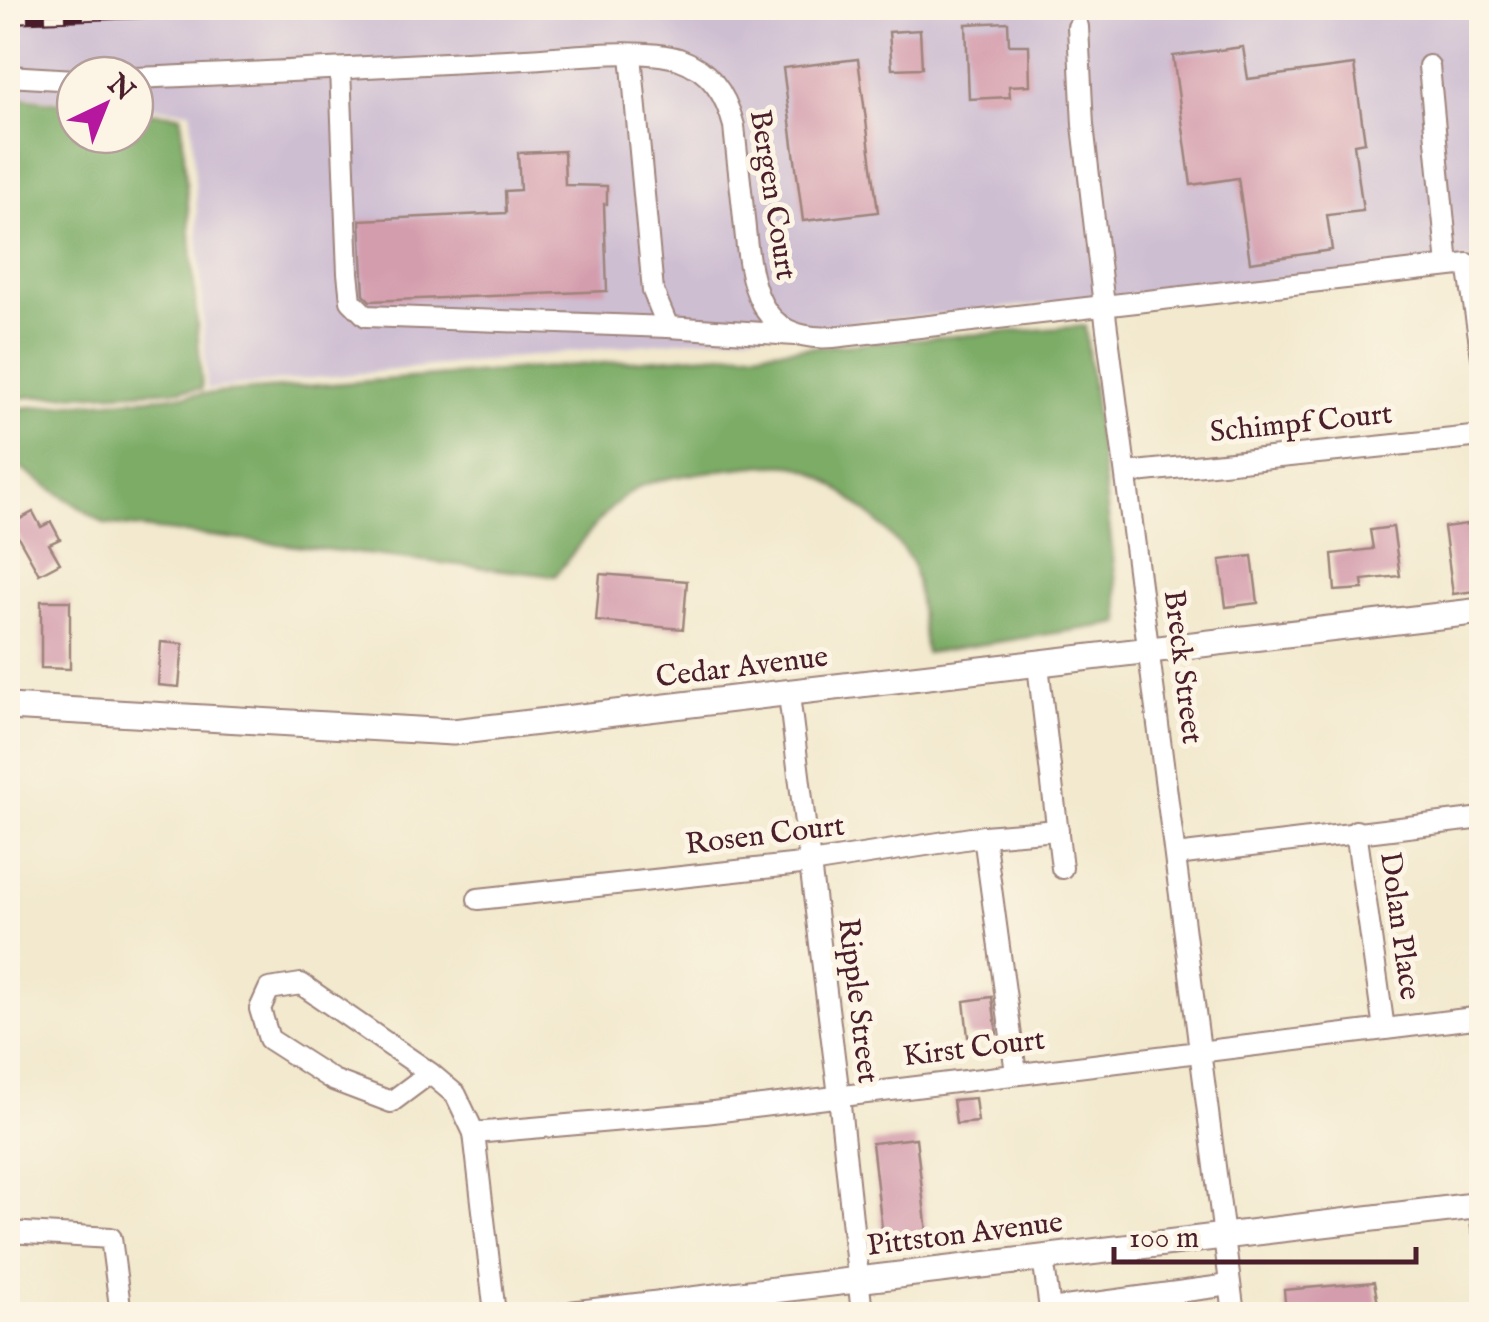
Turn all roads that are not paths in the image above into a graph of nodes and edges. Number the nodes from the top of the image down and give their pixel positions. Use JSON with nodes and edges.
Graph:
{"nodes":[{"id":1,"x":1078,"y":27,"type":"dead end"},
{"id":2,"x":631,"y":55,"type":"junction"},
{"id":3,"x":1429,"y":66,"type":"dead end"},
{"id":4,"x":340,"y":69,"type":"junction"},
{"id":5,"x":8,"y":76,"type":"edge"},
{"id":6,"x":155,"y":77,"type":"edge"},
{"id":7,"x":55,"y":79,"type":"edge"},
{"id":8,"x":1458,"y":265,"type":"junction"},
{"id":9,"x":1104,"y":306,"type":"junction"},
{"id":10,"x":668,"y":327,"type":"junction"},
{"id":11,"x":795,"y":335,"type":"junction"},
{"id":12,"x":1482,"y":357,"type":"edge"},
{"id":13,"x":1482,"y":436,"type":"edge"},
{"id":14,"x":1126,"y":473,"type":"junction"},
{"id":15,"x":1482,"y":611,"type":"edge"},
{"id":16,"x":1150,"y":652,"type":"junction"},
{"id":17,"x":1038,"y":665,"type":"junction"},
{"id":18,"x":789,"y":695,"type":"junction"},
{"id":19,"x":8,"y":707,"type":"edge"},
{"id":20,"x":1482,"y":818,"type":"edge"},
{"id":21,"x":1058,"y":830,"type":"junction"},
{"id":22,"x":1356,"y":831,"type":"junction"},
{"id":23,"x":984,"y":836,"type":"junction"},
{"id":24,"x":1176,"y":855,"type":"junction"},
{"id":25,"x":810,"y":863,"type":"junction"},
{"id":26,"x":1062,"y":868,"type":"dead end"},
{"id":27,"x":478,"y":899,"type":"dead end"},
{"id":28,"x":1482,"y":1018,"type":"edge"},
{"id":29,"x":1384,"y":1029,"type":"junction"},
{"id":30,"x":1202,"y":1053,"type":"junction"},
{"id":31,"x":430,"y":1073,"type":"junction"},
{"id":32,"x":1016,"y":1073,"type":"junction"},
{"id":33,"x":839,"y":1096,"type":"junction"},
{"id":34,"x":474,"y":1133,"type":"junction"},
{"id":35,"x":1481,"y":1213,"type":"edge"},
{"id":36,"x":8,"y":1232,"type":"edge"},
{"id":37,"x":1224,"y":1236,"type":"junction"},
{"id":38,"x":1043,"y":1258,"type":"junction"},
{"id":39,"x":858,"y":1280,"type":"junction"},
{"id":40,"x":1230,"y":1285,"type":"junction"},
{"id":41,"x":120,"y":1314,"type":"edge"},
{"id":42,"x":496,"y":1314,"type":"edge"},
{"id":43,"x":574,"y":1314,"type":"edge"},
{"id":44,"x":862,"y":1314,"type":"edge"},
{"id":45,"x":1234,"y":1314,"type":"edge"}],
"edges":[{"from":1,"to":9,"type":"street","name":"Breck Street"},
{"from":2,"to":4,"type":"street","name":"Bergen Court"},
{"from":2,"to":10,"type":"street"},
{"from":2,"to":11,"type":"street","name":"Bergen Court"},
{"from":3,"to":8,"type":"street"},
{"from":4,"to":6,"type":"street","name":"Bergen Court"},
{"from":4,"to":10,"type":"street"},
{"from":5,"to":7,"type":"street"},
{"from":8,"to":9,"type":"street"},
{"from":8,"to":12,"type":"street"},
{"from":9,"to":11,"type":"street"},
{"from":9,"to":14,"type":"street","name":"Breck Street"},
{"from":10,"to":11,"type":"street"},
{"from":13,"to":14,"type":"street","name":"Schimpf Court"},
{"from":14,"to":16,"type":"street","name":"Breck Street"},
{"from":15,"to":16,"type":"main road","name":"Cedar Avenue"},
{"from":16,"to":17,"type":"main road","name":"Cedar Avenue"},
{"from":16,"to":24,"type":"street","name":"Breck Street"},
{"from":17,"to":18,"type":"main road","name":"Cedar Avenue"},
{"from":17,"to":21,"type":"street"},
{"from":18,"to":19,"type":"main road","name":"Cedar Avenue"},
{"from":18,"to":25,"type":"street","name":"Ripple Street"},
{"from":20,"to":22,"type":"street"},
{"from":21,"to":23,"type":"street","name":"Rosen Court"},
{"from":21,"to":26,"type":"street"},
{"from":22,"to":24,"type":"street"},
{"from":22,"to":29,"type":"street","name":"Dolan Place"},
{"from":23,"to":25,"type":"street","name":"Rosen Court"},
{"from":23,"to":32,"type":"street"},
{"from":24,"to":30,"type":"street","name":"Breck Street"},
{"from":25,"to":27,"type":"street","name":"Rosen Court"},
{"from":25,"to":33,"type":"street","name":"Ripple Street"},
{"from":28,"to":29,"type":"street","name":"Kirst Court"},
{"from":29,"to":30,"type":"street","name":"Kirst Court"},
{"from":30,"to":32,"type":"street","name":"Kirst Court"},
{"from":30,"to":37,"type":"street","name":"Breck Street"},
{"from":31,"to":31,"type":"street"},
{"from":31,"to":34,"type":"street"},
{"from":32,"to":33,"type":"street","name":"Kirst Court"},
{"from":33,"to":34,"type":"street","name":"Kirst Court"},
{"from":33,"to":39,"type":"street","name":"Ripple Street"},
{"from":34,"to":42,"type":"street"},
{"from":35,"to":37,"type":"main road","name":"Pittston Avenue"},
{"from":36,"to":41,"type":"street"},
{"from":37,"to":38,"type":"main road","name":"Pittston Avenue"},
{"from":37,"to":40,"type":"street","name":"Breck Street"},
{"from":38,"to":39,"type":"main road","name":"Pittston Avenue"},
{"from":38,"to":40,"type":"street"},
{"from":39,"to":43,"type":"main road","name":"Pittston Avenue"},
{"from":39,"to":44,"type":"street","name":"Ripple Street"},
{"from":40,"to":45,"type":"street","name":"Breck Street"}]}
